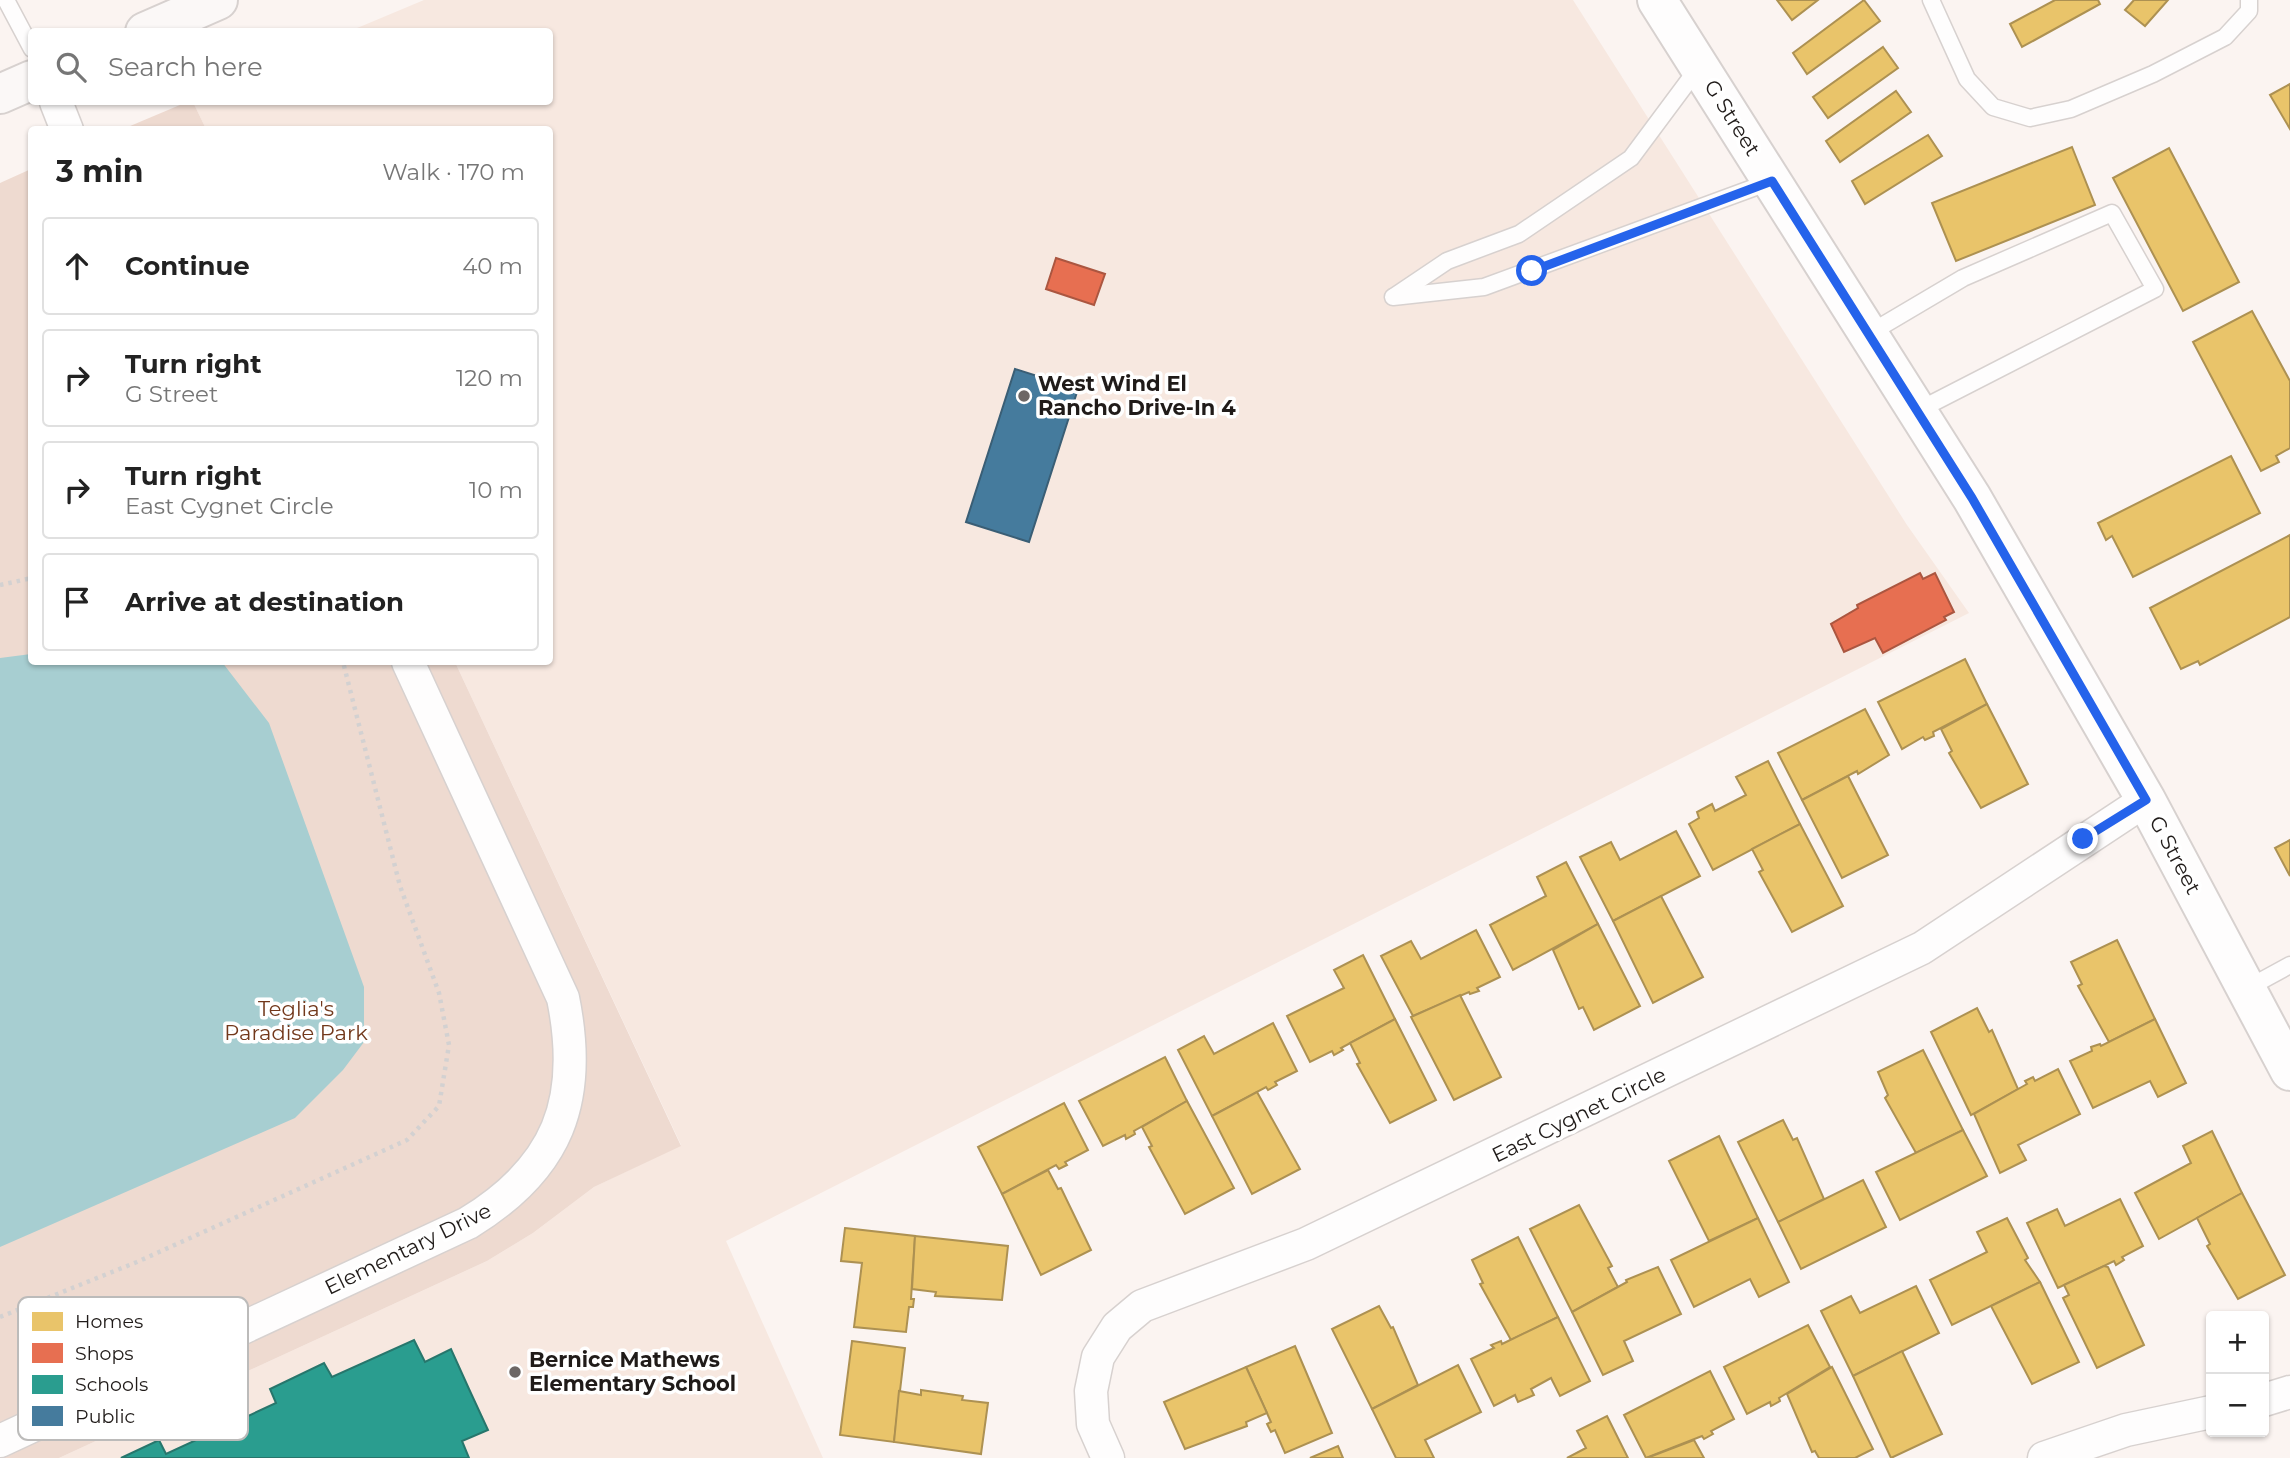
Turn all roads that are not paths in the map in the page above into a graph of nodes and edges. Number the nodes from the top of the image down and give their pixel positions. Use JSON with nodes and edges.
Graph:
{"nodes":[{"id":1,"x":6,"y":0,"type":"edge"},
{"id":2,"x":218,"y":0,"type":"edge"},
{"id":3,"x":1657,"y":0,"type":"edge"},
{"id":4,"x":1931,"y":0,"type":"edge"},
{"id":5,"x":2249,"y":0,"type":"edge"},
{"id":6,"x":154,"y":28,"type":"edge"},
{"id":7,"x":28,"y":41,"type":"edge"},
{"id":8,"x":1700,"y":66,"type":"junction"},
{"id":9,"x":28,"y":82,"type":"edge"},
{"id":10,"x":0,"y":94,"type":"edge"},
{"id":11,"x":57,"y":105,"type":"edge"},
{"id":12,"x":65,"y":126,"type":"edge"},
{"id":13,"x":1772,"y":181,"type":"junction"},
{"id":14,"x":1870,"y":333,"type":"junction"},
{"id":15,"x":1919,"y":410,"type":"junction"},
{"id":16,"x":409,"y":665,"type":"edge"},
{"id":17,"x":2146,"y":800,"type":"junction"},
{"id":18,"x":2290,"y":965,"type":"edge"},
{"id":19,"x":2246,"y":989,"type":"junction"},
{"id":20,"x":2290,"y":1071,"type":"edge"},
{"id":21,"x":248,"y":1325,"type":"edge"},
{"id":22,"x":2290,"y":1392,"type":"edge"},
{"id":23,"x":2269,"y":1398,"type":"edge"},
{"id":24,"x":2206,"y":1413,"type":"edge"},
{"id":25,"x":18,"y":1433,"type":"edge"},
{"id":26,"x":0,"y":1441,"type":"edge"},
{"id":27,"x":1108,"y":1458,"type":"edge"},
{"id":28,"x":2044,"y":1458,"type":"edge"}],
"edges":[{"from":1,"to":7,"type":"lane"},
{"from":2,"to":6,"type":"main road"},
{"from":3,"to":8,"type":"street","name":"G Street"},
{"from":4,"to":5,"type":"lane"},
{"from":8,"to":13,"type":"street","name":"G Street"},
{"from":8,"to":13,"type":"lane"},
{"from":9,"to":10,"type":"main road"},
{"from":11,"to":12,"type":"street"},
{"from":13,"to":14,"type":"street","name":"G Street"},
{"from":14,"to":15,"type":"street","name":"G Street"},
{"from":14,"to":15,"type":"lane"},
{"from":15,"to":17,"type":"street","name":"G Street"},
{"from":16,"to":21,"type":"street","name":"Elementary Drive"},
{"from":17,"to":19,"type":"street","name":"G Street"},
{"from":17,"to":27,"type":"street","name":"East Cygnet Circle"},
{"from":18,"to":19,"type":"lane"},
{"from":19,"to":20,"type":"street","name":"G Street"},
{"from":22,"to":23,"type":"street"},
{"from":24,"to":28,"type":"street"},
{"from":25,"to":26,"type":"street","name":"Elementary Drive"}]}
